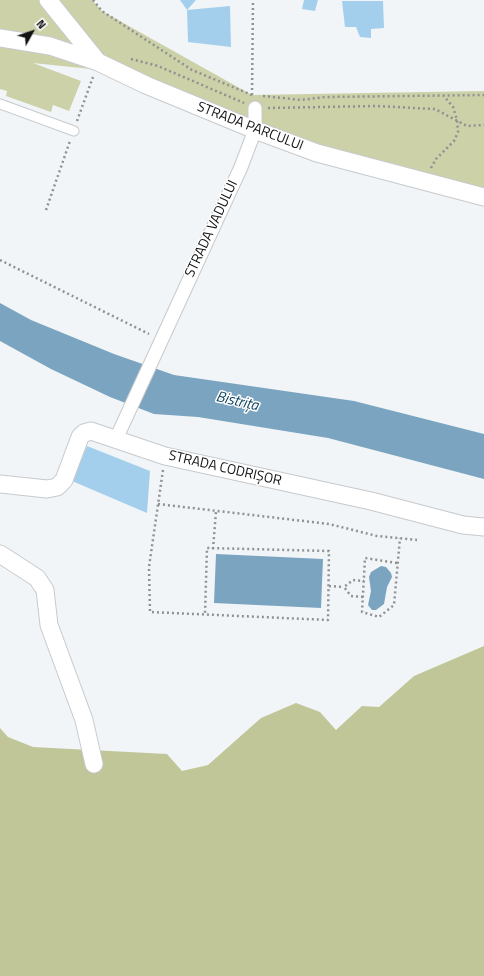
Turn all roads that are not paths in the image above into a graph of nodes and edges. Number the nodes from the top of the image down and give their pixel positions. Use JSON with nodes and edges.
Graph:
{"nodes":[{"id":1,"x":48,"y":0,"type":"edge"},
{"id":2,"x":0,"y":38,"type":"edge"},
{"id":3,"x":98,"y":62,"type":"junction"},
{"id":4,"x":253,"y":101,"type":"road end"},
{"id":5,"x":0,"y":104,"type":"edge"},
{"id":6,"x":255,"y":130,"type":"junction"},
{"id":7,"x":74,"y":131,"type":"dead end"},
{"id":8,"x":484,"y":197,"type":"edge"},
{"id":9,"x":116,"y":439,"type":"junction"},
{"id":10,"x":0,"y":484,"type":"edge"},
{"id":11,"x":484,"y":527,"type":"edge"},
{"id":12,"x":0,"y":554,"type":"edge"},
{"id":13,"x":94,"y":764,"type":"dead end"}],
"edges":[{"from":1,"to":3,"type":"street","name":"STRADA PARCULUI"},
{"from":2,"to":3,"type":"street"},
{"from":3,"to":6,"type":"street","name":"STRADA PARCULUI"},
{"from":4,"to":6,"type":"street","name":"STRADA VADULUI"},
{"from":5,"to":7,"type":"lane"},
{"from":6,"to":8,"type":"street","name":"STRADA PARCULUI"},
{"from":6,"to":9,"type":"street","name":"STRADA VADULUI"},
{"from":9,"to":10,"type":"street","name":"STRADA CODRIȘOR"},
{"from":9,"to":11,"type":"street","name":"STRADA CODRIȘOR"},
{"from":12,"to":13,"type":"street"}]}
